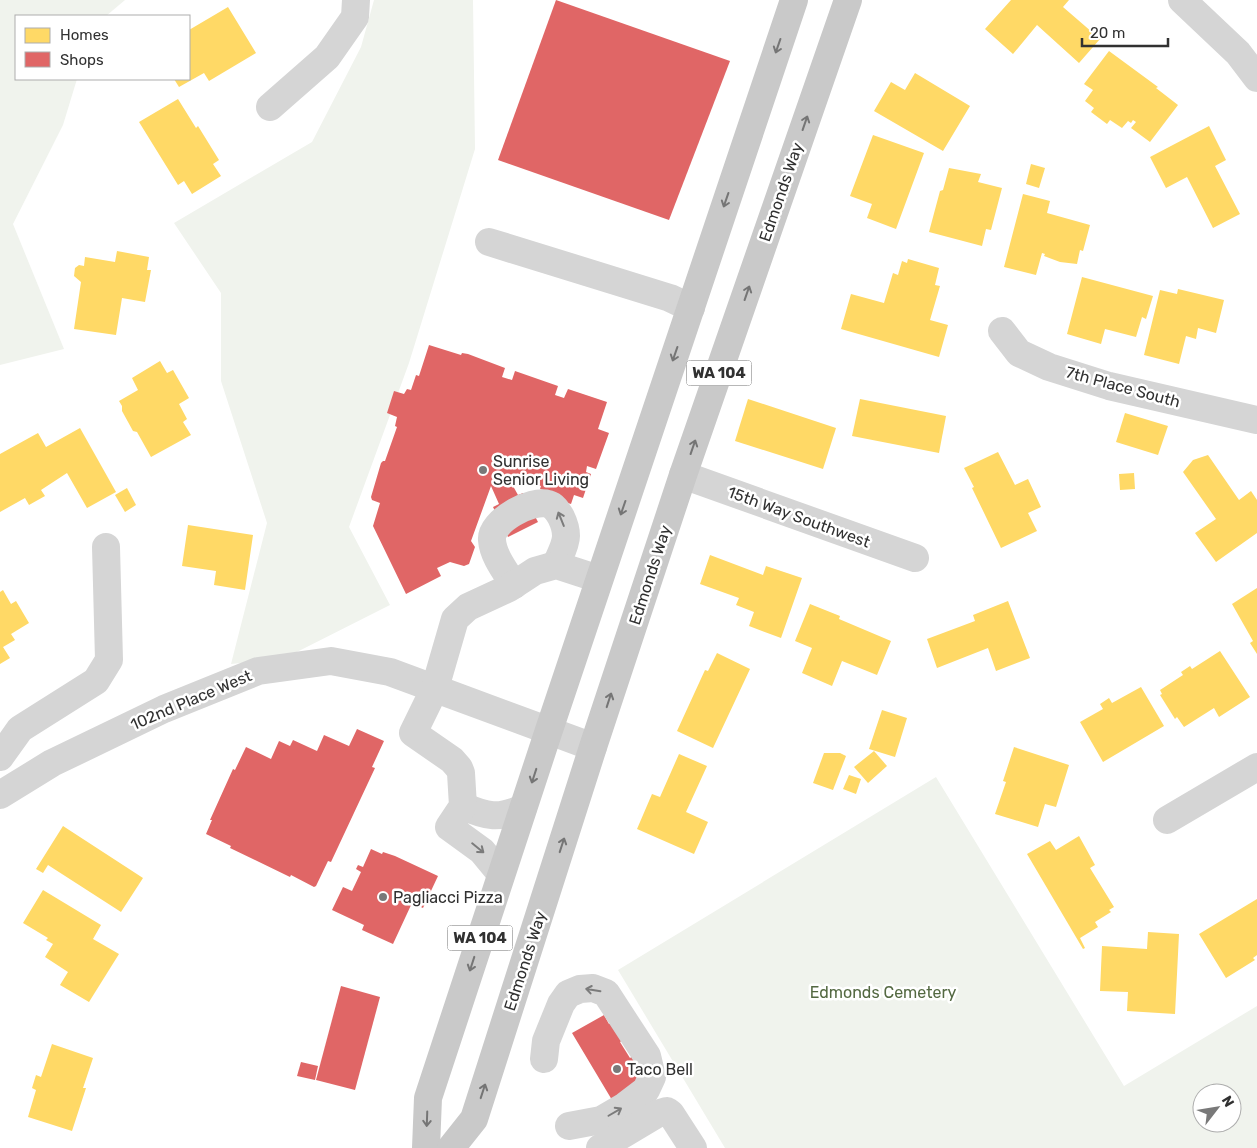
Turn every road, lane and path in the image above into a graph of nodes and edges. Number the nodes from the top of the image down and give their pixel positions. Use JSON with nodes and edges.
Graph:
{"nodes":[{"id":1,"x":356,"y":0,"type":"edge"},
{"id":2,"x":794,"y":0,"type":"edge"},
{"id":3,"x":848,"y":0,"type":"edge"},
{"id":4,"x":1182,"y":0,"type":"edge"},
{"id":5,"x":1257,"y":78,"type":"edge"},
{"id":6,"x":270,"y":107,"type":"dead end"},
{"id":7,"x":489,"y":242,"type":"dead end"},
{"id":8,"x":690,"y":308,"type":"junction"},
{"id":9,"x":1002,"y":331,"type":"dead end"},
{"id":10,"x":1257,"y":420,"type":"edge"},
{"id":11,"x":683,"y":476,"type":"junction"},
{"id":12,"x":106,"y":547,"type":"dead end"},
{"id":13,"x":915,"y":558,"type":"dead end"},
{"id":14,"x":556,"y":565,"type":"junction"},
{"id":15,"x":599,"y":579,"type":"junction"},
{"id":16,"x":514,"y":585,"type":"junction"},
{"id":17,"x":435,"y":688,"type":"junction"},
{"id":18,"x":549,"y":730,"type":"junction"},
{"id":19,"x":593,"y":747,"type":"junction"},
{"id":20,"x":0,"y":757,"type":"edge"},
{"id":21,"x":1257,"y":767,"type":"edge"},
{"id":22,"x":0,"y":795,"type":"edge"},
{"id":23,"x":523,"y":808,"type":"junction"},
{"id":24,"x":456,"y":817,"type":"junction"},
{"id":25,"x":1167,"y":820,"type":"dead end"},
{"id":26,"x":501,"y":874,"type":"junction"},
{"id":27,"x":544,"y":1060,"type":"dead end"},
{"id":28,"x":569,"y":1126,"type":"dead end"},
{"id":29,"x":693,"y":1147,"type":"edge"},
{"id":30,"x":426,"y":1148,"type":"edge"},
{"id":31,"x":451,"y":1148,"type":"edge"},
{"id":32,"x":600,"y":1148,"type":"edge"}],
"edges":[{"from":1,"to":6,"type":"street"},
{"from":2,"to":8,"type":"main road","number":"WA 104","one_way":true},
{"from":11,"to":3,"type":"main road","name":"Edmonds Way","number":"WA 104","one_way":true},
{"from":4,"to":5,"type":"street"},
{"from":7,"to":8,"type":"street"},
{"from":8,"to":15,"type":"main road","number":"WA 104","one_way":true},
{"from":9,"to":10,"type":"street","name":"7th Place South"},
{"from":11,"to":13,"type":"street","name":"15th Way Southwest"},
{"from":19,"to":11,"type":"main road","name":"Edmonds Way","number":"WA 104","one_way":true},
{"from":12,"to":20,"type":"street"},
{"from":14,"to":15,"type":"street"},
{"from":14,"to":16,"type":"street"},
{"from":14,"to":16,"type":"street","one_way":true},
{"from":15,"to":18,"type":"main road","number":"WA 104"},
{"from":16,"to":17,"type":"street"},
{"from":17,"to":18,"type":"street","name":"102nd Place West"},
{"from":17,"to":22,"type":"street","name":"102nd Place West"},
{"from":17,"to":24,"type":"street"},
{"from":18,"to":19,"type":"street","name":"102nd Place West"},
{"from":18,"to":23,"type":"main road","number":"WA 104","one_way":true},
{"from":31,"to":19,"type":"main road","name":"Edmonds Way","number":"WA 104","one_way":true},
{"from":21,"to":25,"type":"street"},
{"from":23,"to":24,"type":"street"},
{"from":23,"to":26,"type":"main road","number":"WA 104"},
{"from":24,"to":26,"type":"street","one_way":true},
{"from":26,"to":30,"type":"main road","number":"WA 104","one_way":true},
{"from":28,"to":27,"type":"street","one_way":true},
{"from":29,"to":32,"type":"street"}]}
